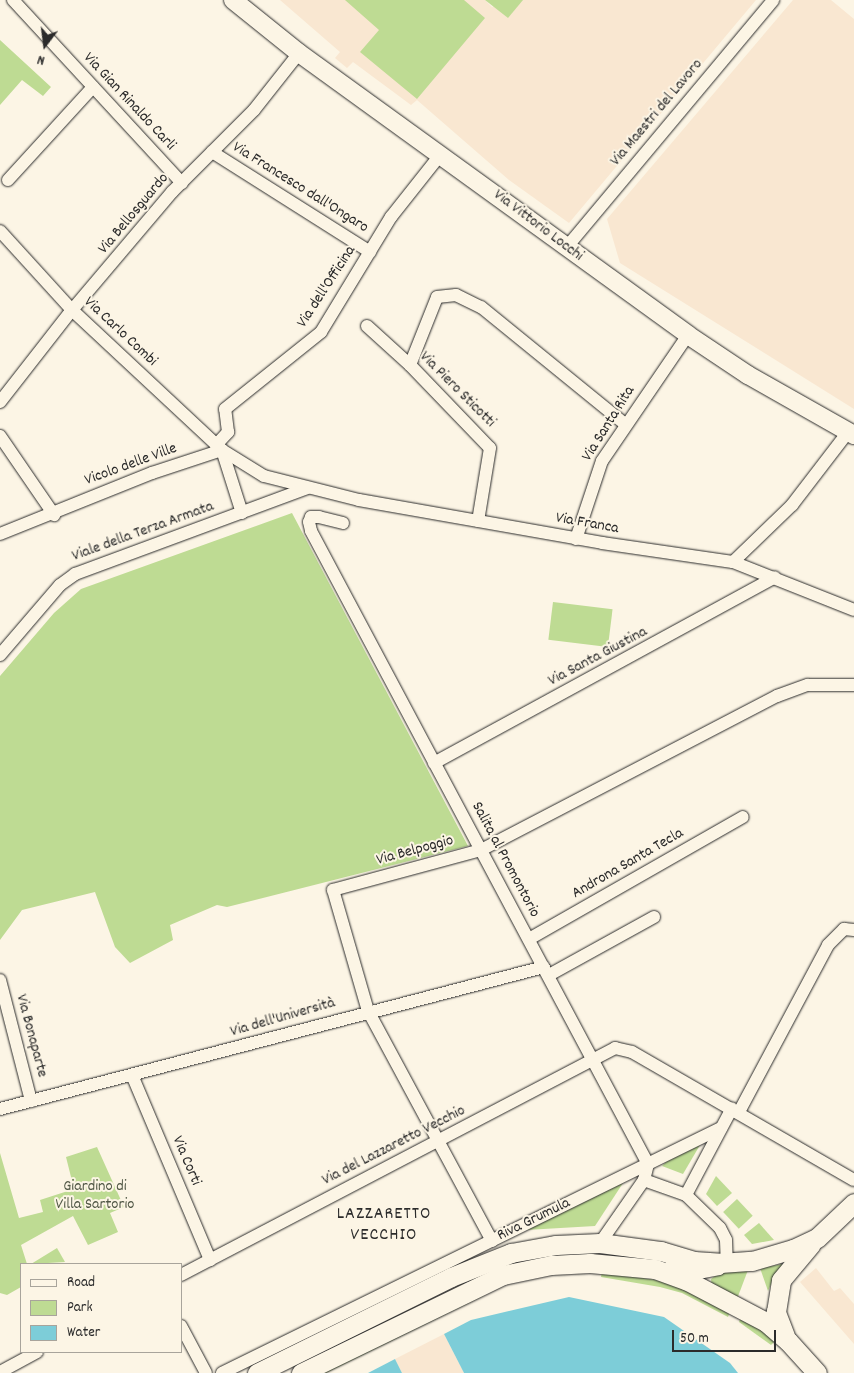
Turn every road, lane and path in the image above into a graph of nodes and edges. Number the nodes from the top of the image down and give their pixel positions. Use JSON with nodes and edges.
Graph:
{"nodes":[{"id":1,"x":13,"y":0,"type":"edge"},
{"id":2,"x":233,"y":0,"type":"edge"},
{"id":3,"x":773,"y":0,"type":"edge"},
{"id":4,"x":299,"y":53,"type":"junction"},
{"id":5,"x":93,"y":87,"type":"junction"},
{"id":6,"x":212,"y":152,"type":"junction"},
{"id":7,"x":441,"y":154,"type":"junction"},
{"id":8,"x":8,"y":180,"type":"dead end"},
{"id":9,"x":182,"y":182,"type":"junction"},
{"id":10,"x":0,"y":231,"type":"edge"},
{"id":11,"x":566,"y":248,"type":"junction"},
{"id":12,"x":370,"y":252,"type":"junction"},
{"id":13,"x":72,"y":310,"type":"junction"},
{"id":14,"x":367,"y":326,"type":"dead end"},
{"id":15,"x":688,"y":335,"type":"junction"},
{"id":16,"x":410,"y":364,"type":"junction"},
{"id":17,"x":0,"y":402,"type":"edge"},
{"id":18,"x":625,"y":424,"type":"junction"},
{"id":19,"x":851,"y":434,"type":"edge"},
{"id":20,"x":0,"y":436,"type":"edge"},
{"id":21,"x":219,"y":447,"type":"junction"},
{"id":22,"x":308,"y":488,"type":"junction"},
{"id":23,"x":242,"y":513,"type":"junction"},
{"id":24,"x":54,"y":515,"type":"junction"},
{"id":25,"x":478,"y":521,"type":"junction"},
{"id":26,"x":343,"y":522,"type":"dead end"},
{"id":27,"x":0,"y":534,"type":"edge"},
{"id":28,"x":576,"y":538,"type":"junction"},
{"id":29,"x":733,"y":562,"type":"junction"},
{"id":30,"x":775,"y":577,"type":"junction"},
{"id":31,"x":854,"y":610,"type":"edge"},
{"id":32,"x":0,"y":655,"type":"edge"},
{"id":33,"x":854,"y":685,"type":"edge"},
{"id":34,"x":434,"y":763,"type":"junction"},
{"id":35,"x":743,"y":817,"type":"dead end"},
{"id":36,"x":481,"y":850,"type":"junction"},
{"id":37,"x":654,"y":918,"type":"dead end"},
{"id":38,"x":854,"y":930,"type":"edge"},
{"id":39,"x":529,"y":939,"type":"junction"},
{"id":40,"x":547,"y":971,"type":"junction"},
{"id":41,"x":0,"y":980,"type":"edge"},
{"id":42,"x":368,"y":1011,"type":"junction"},
{"id":43,"x":593,"y":1058,"type":"junction"},
{"id":44,"x":132,"y":1075,"type":"junction"},
{"id":45,"x":32,"y":1101,"type":"junction"},
{"id":46,"x":0,"y":1109,"type":"edge"},
{"id":47,"x":735,"y":1110,"type":"junction"},
{"id":48,"x":721,"y":1128,"type":"junction"},
{"id":49,"x":438,"y":1142,"type":"junction"},
{"id":50,"x":648,"y":1164,"type":"junction"},
{"id":51,"x":644,"y":1180,"type":"junction"},
{"id":52,"x":854,"y":1180,"type":"edge"},
{"id":53,"x":686,"y":1195,"type":"junction"},
{"id":54,"x":854,"y":1203,"type":"edge"},
{"id":55,"x":817,"y":1238,"type":"junction"},
{"id":56,"x":492,"y":1241,"type":"junction"},
{"id":57,"x":600,"y":1243,"type":"junction"},
{"id":58,"x":210,"y":1260,"type":"junction"},
{"id":59,"x":570,"y":1263,"type":"junction"},
{"id":60,"x":727,"y":1263,"type":"junction"},
{"id":61,"x":182,"y":1274,"type":"edge"},
{"id":62,"x":353,"y":1318,"type":"junction"},
{"id":63,"x":182,"y":1328,"type":"edge"},
{"id":64,"x":788,"y":1341,"type":"junction"},
{"id":65,"x":35,"y":1353,"type":"edge"},
{"id":66,"x":0,"y":1372,"type":"edge"},
{"id":67,"x":206,"y":1373,"type":"edge"},
{"id":68,"x":222,"y":1373,"type":"edge"},
{"id":69,"x":257,"y":1373,"type":"edge"},
{"id":70,"x":301,"y":1373,"type":"edge"},
{"id":71,"x":816,"y":1373,"type":"edge"}],
"edges":[{"from":1,"to":5,"type":"street","name":"Via Gian Rinaldo Carli"},
{"from":2,"to":4,"type":"main road","name":"Via Vittorio Locchi"},
{"from":3,"to":11,"type":"street","name":"Via Maestri del Lavoro"},
{"from":4,"to":6,"type":"street","name":"Via Bellosguardo"},
{"from":4,"to":7,"type":"main road","name":"Via Vittorio Locchi"},
{"from":5,"to":8,"type":"street"},
{"from":5,"to":9,"type":"street","name":"Via Gian Rinaldo Carli"},
{"from":6,"to":9,"type":"street","name":"Via Bellosguardo"},
{"from":6,"to":12,"type":"street","name":"Via Francesco dall'Ongaro"},
{"from":7,"to":11,"type":"main road","name":"Via Vittorio Locchi"},
{"from":7,"to":12,"type":"street","name":"Via dell'Officina"},
{"from":9,"to":13,"type":"street","name":"Via Bellosguardo"},
{"from":10,"to":13,"type":"street","name":"Via Carlo Combi"},
{"from":11,"to":15,"type":"main road","name":"Via Vittorio Locchi"},
{"from":12,"to":21,"type":"street","name":"Via dell'Officina"},
{"from":13,"to":17,"type":"street","name":"Via Bellosguardo"},
{"from":13,"to":21,"type":"street","name":"Via Carlo Combi"},
{"from":14,"to":16,"type":"street","name":"Via Piero Sticotti"},
{"from":15,"to":18,"type":"street","name":"Via Santa Rita"},
{"from":15,"to":19,"type":"main road","name":"Via Vittorio Locchi"},
{"from":16,"to":18,"type":"street"},
{"from":16,"to":25,"type":"street","name":"Via Piero Sticotti"},
{"from":18,"to":28,"type":"street","name":"Via Santa Rita"},
{"from":19,"to":29,"type":"street"},
{"from":20,"to":24,"type":"street"},
{"from":21,"to":22,"type":"street","name":"Via Carlo Combi"},
{"from":21,"to":23,"type":"street"},
{"from":21,"to":24,"type":"street","name":"Vicolo delle Ville"},
{"from":22,"to":23,"type":"street","name":"Viale della Terza Armata"},
{"from":22,"to":25,"type":"street","name":"Via Franca"},
{"from":23,"to":32,"type":"street","name":"Viale della Terza Armata"},
{"from":24,"to":27,"type":"street","name":"Vicolo delle Ville"},
{"from":25,"to":28,"type":"street","name":"Via Franca"},
{"from":26,"to":34,"type":"street","name":"Salita al Promontorio"},
{"from":28,"to":29,"type":"street","name":"Via Franca"},
{"from":29,"to":30,"type":"street","name":"Via Franca"},
{"from":30,"to":31,"type":"street","name":"Via Franca"},
{"from":30,"to":34,"type":"street","name":"Via Santa Giustina"},
{"from":33,"to":36,"type":"street","name":"Via Belpoggio"},
{"from":34,"to":36,"type":"street","name":"Salita al Promontorio"},
{"from":35,"to":39,"type":"street","name":"Androna Santa Tecla"},
{"from":36,"to":39,"type":"street","name":"Salita al Promontorio"},
{"from":36,"to":42,"type":"street","name":"Via Belpoggio"},
{"from":37,"to":40,"type":"street","name":"Via dell'Università"},
{"from":38,"to":47,"type":"street"},
{"from":39,"to":40,"type":"street","name":"Salita al Promontorio"},
{"from":40,"to":42,"type":"street","name":"Via dell'Università"},
{"from":40,"to":43,"type":"street","name":"Salita al Promontorio"},
{"from":41,"to":45,"type":"street","name":"Via Bonaparte"},
{"from":42,"to":44,"type":"street","name":"Via dell'Università"},
{"from":42,"to":49,"type":"street","name":"Via Belpoggio"},
{"from":43,"to":47,"type":"street","name":"Via del Lazzaretto Vecchio"},
{"from":43,"to":49,"type":"street","name":"Via del Lazzaretto Vecchio"},
{"from":43,"to":50,"type":"street","name":"Salita al Promontorio"},
{"from":44,"to":45,"type":"street","name":"Via dell'Università"},
{"from":44,"to":58,"type":"street","name":"Via Corti"},
{"from":45,"to":46,"type":"street","name":"Via dell'Università"},
{"from":47,"to":48,"type":"street"},
{"from":47,"to":52,"type":"street"},
{"from":48,"to":50,"type":"street","name":"Riva Grumula"},
{"from":48,"to":53,"type":"street"},
{"from":49,"to":56,"type":"street","name":"Via Belpoggio"},
{"from":49,"to":58,"type":"street","name":"Via del Lazzaretto Vecchio"},
{"from":50,"to":51,"type":"street"},
{"from":50,"to":56,"type":"street","name":"Riva Grumula"},
{"from":51,"to":53,"type":"street"},
{"from":51,"to":57,"type":"street"},
{"from":53,"to":60,"type":"street"},
{"from":54,"to":55,"type":"main road"},
{"from":55,"to":60,"type":"main road","name":"Riva Grumula"},
{"from":55,"to":64,"type":"main road"},
{"from":56,"to":62,"type":"street","name":"Riva Grumula"},
{"from":57,"to":60,"type":"main road","name":"Riva Grumula"},
{"from":57,"to":62,"type":"main road","name":"Riva Grumula"},
{"from":58,"to":61,"type":"street","name":"Via del Lazzaretto Vecchio"},
{"from":59,"to":60,"type":"street"},
{"from":59,"to":64,"type":"main road"},
{"from":59,"to":70,"type":"main road"},
{"from":62,"to":68,"type":"street"},
{"from":62,"to":69,"type":"main road"},
{"from":63,"to":67,"type":"street"},
{"from":64,"to":71,"type":"main road"},
{"from":65,"to":66,"type":"street"}]}
